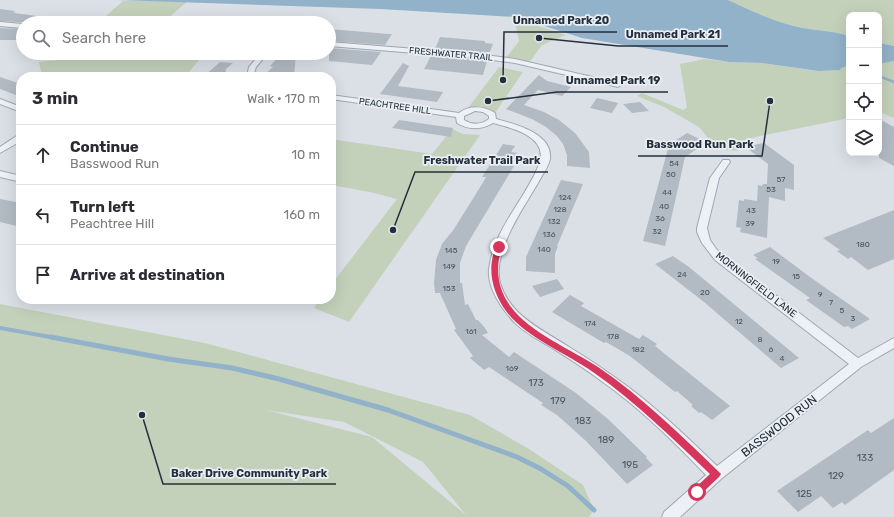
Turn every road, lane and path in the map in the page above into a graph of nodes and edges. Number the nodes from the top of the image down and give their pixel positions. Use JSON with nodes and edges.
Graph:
{"nodes":[{"id":1,"x":0,"y":24,"type":"edge"},
{"id":2,"x":16,"y":25,"type":"edge"},
{"id":3,"x":336,"y":45,"type":"edge"},
{"id":4,"x":258,"y":60,"type":"edge"},
{"id":5,"x":250,"y":72,"type":"edge"},
{"id":6,"x":618,"y":85,"type":"dead end"},
{"id":7,"x":336,"y":98,"type":"edge"},
{"id":8,"x":0,"y":101,"type":"edge"},
{"id":9,"x":16,"y":108,"type":"edge"},
{"id":10,"x":460,"y":115,"type":"junction"},
{"id":11,"x":492,"y":120,"type":"junction"},
{"id":12,"x":16,"y":140,"type":"edge"},
{"id":13,"x":0,"y":151,"type":"edge"},
{"id":14,"x":726,"y":162,"type":"dead end"},
{"id":15,"x":0,"y":174,"type":"edge"},
{"id":16,"x":16,"y":178,"type":"edge"},
{"id":17,"x":894,"y":342,"type":"edge"},
{"id":18,"x":857,"y":364,"type":"junction"},
{"id":19,"x":716,"y":474,"type":"junction"},
{"id":20,"x":669,"y":517,"type":"edge"}],
"edges":[{"from":1,"to":2,"type":"street"},
{"from":3,"to":6,"type":"street","name":"FRESHWATER TRAIL"},
{"from":4,"to":5,"type":"street"},
{"from":7,"to":10,"type":"street","name":"PEACHTREE HILL"},
{"from":8,"to":9,"type":"street"},
{"from":10,"to":11,"type":"street","name":"PEACHTREE HILL"},
{"from":10,"to":11,"type":"street"},
{"from":11,"to":19,"type":"street","name":"PEACHTREE HILL"},
{"from":12,"to":13,"type":"street"},
{"from":14,"to":18,"type":"street","name":"MORNINGFIELD LANE"},
{"from":15,"to":16,"type":"street"},
{"from":17,"to":18,"type":"street","name":"BASSWOOD RUN"},
{"from":18,"to":19,"type":"street","name":"BASSWOOD RUN"},
{"from":19,"to":20,"type":"street","name":"BASSWOOD RUN"}]}
